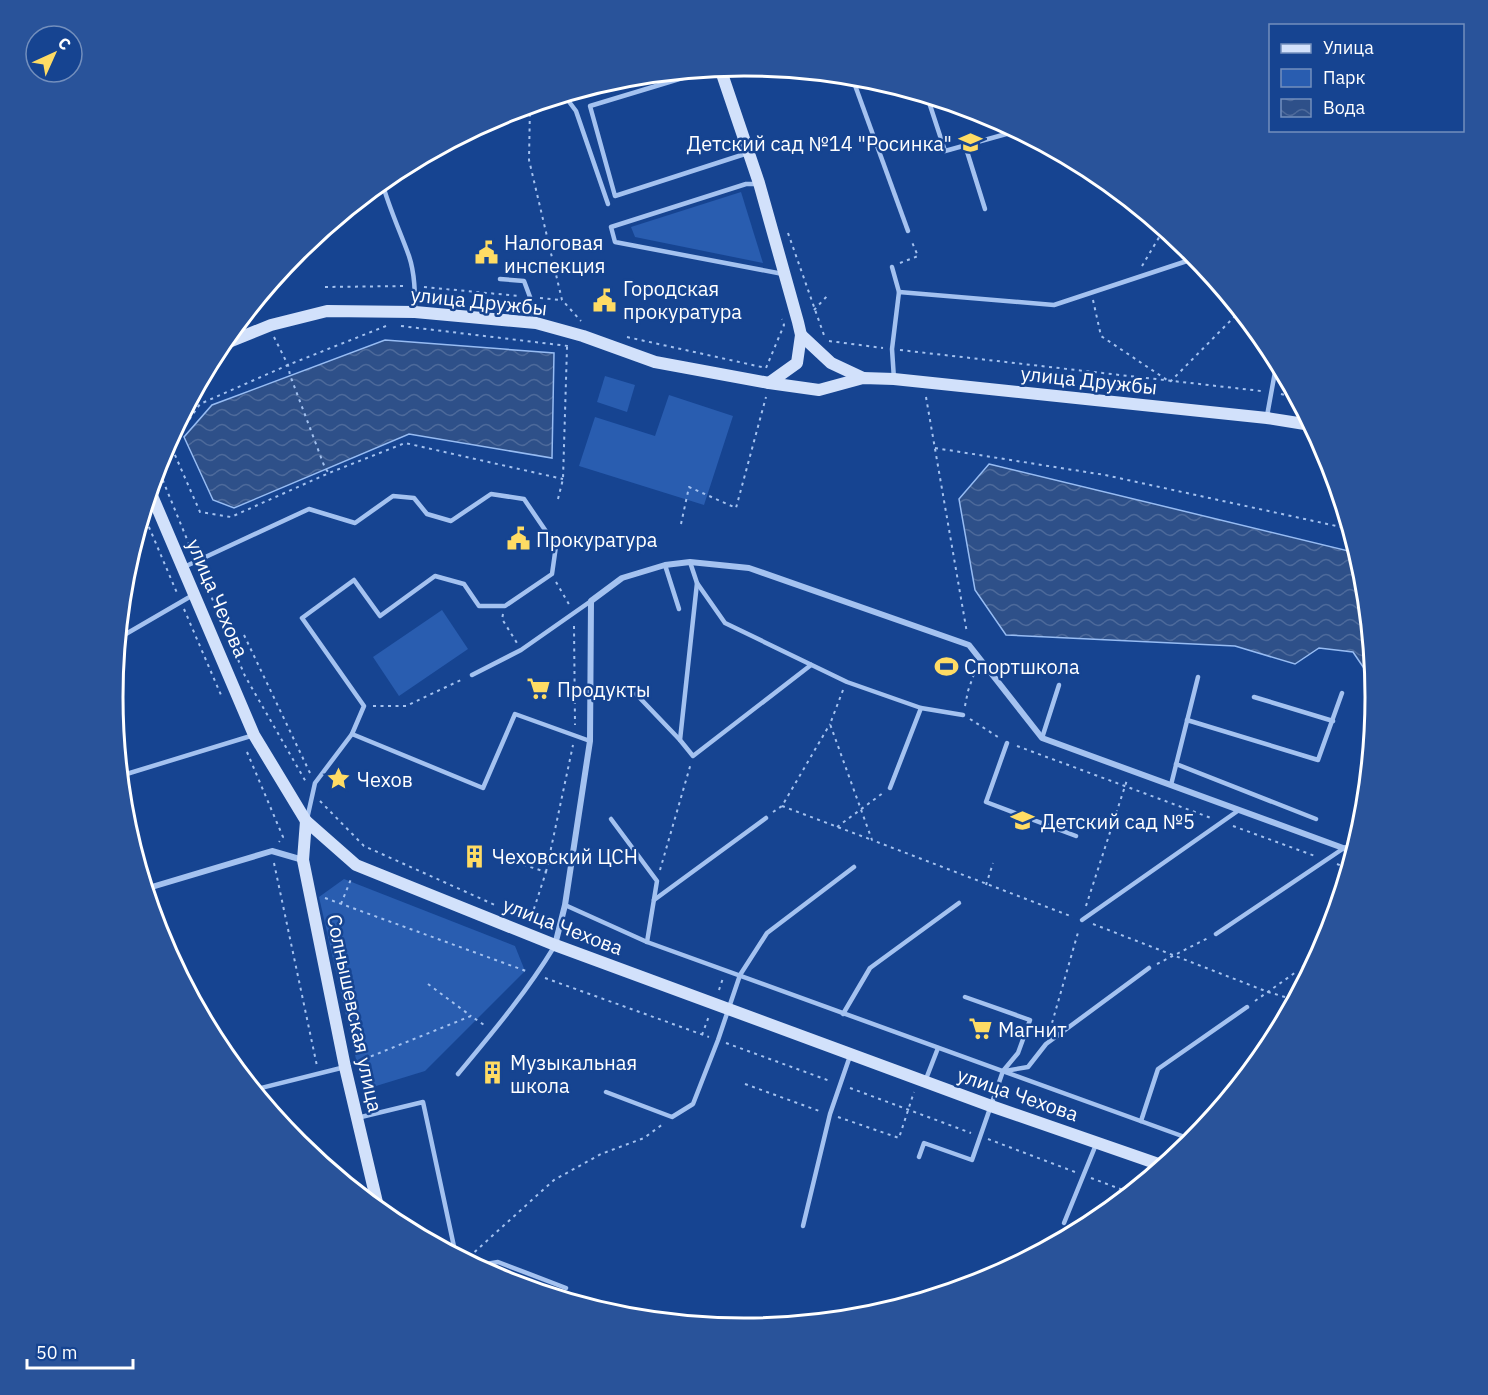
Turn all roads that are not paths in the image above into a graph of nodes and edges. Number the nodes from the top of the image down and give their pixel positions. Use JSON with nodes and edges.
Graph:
{"nodes":[{"id":1,"x":723,"y":77,"type":"edge"},
{"id":2,"x":669,"y":81,"type":"edge"},
{"id":3,"x":855,"y":87,"type":"edge"},
{"id":4,"x":569,"y":102,"type":"edge"},
{"id":5,"x":930,"y":105,"type":"edge"},
{"id":6,"x":590,"y":106,"type":"junction"},
{"id":7,"x":576,"y":111,"type":"junction"},
{"id":8,"x":1005,"y":134,"type":"edge"},
{"id":9,"x":965,"y":145,"type":"junction"},
{"id":10,"x":749,"y":153,"type":"junction"},
{"id":11,"x":759,"y":183,"type":"junction"},
{"id":12,"x":384,"y":192,"type":"edge"},
{"id":13,"x":608,"y":204,"type":"dead end"},
{"id":14,"x":985,"y":209,"type":"dead end"},
{"id":15,"x":908,"y":231,"type":"road end"},
{"id":16,"x":1186,"y":261,"type":"edge"},
{"id":17,"x":892,"y":267,"type":"road end"},
{"id":18,"x":786,"y":274,"type":"junction"},
{"id":19,"x":500,"y":279,"type":"dead end"},
{"id":20,"x":899,"y":292,"type":"junction"},
{"id":21,"x":416,"y":312,"type":"junction"},
{"id":22,"x":536,"y":323,"type":"junction"},
{"id":23,"x":801,"y":335,"type":"junction"},
{"id":24,"x":239,"y":336,"type":"edge"},
{"id":25,"x":1274,"y":375,"type":"edge"},
{"id":26,"x":863,"y":378,"type":"junction"},
{"id":27,"x":894,"y":379,"type":"junction"},
{"id":28,"x":769,"y":383,"type":"junction"},
{"id":29,"x":1267,"y":418,"type":"junction"},
{"id":30,"x":1301,"y":423,"type":"edge"},
{"id":31,"x":155,"y":502,"type":"edge"},
{"id":32,"x":690,"y":562,"type":"junction"},
{"id":33,"x":665,"y":564,"type":"junction"},
{"id":34,"x":184,"y":567,"type":"junction"},
{"id":35,"x":698,"y":583,"type":"junction"},
{"id":36,"x":195,"y":594,"type":"junction"},
{"id":37,"x":591,"y":601,"type":"junction"},
{"id":38,"x":679,"y":609,"type":"dead end"},
{"id":39,"x":126,"y":634,"type":"edge"},
{"id":40,"x":811,"y":665,"type":"junction"},
{"id":41,"x":472,"y":675,"type":"road end"},
{"id":42,"x":1198,"y":677,"type":"dead end"},
{"id":43,"x":1059,"y":685,"type":"dead end"},
{"id":44,"x":1342,"y":693,"type":"dead end"},
{"id":45,"x":636,"y":694,"type":"dead end"},
{"id":46,"x":1254,"y":697,"type":"dead end"},
{"id":47,"x":921,"y":708,"type":"junction"},
{"id":48,"x":963,"y":715,"type":"road end"},
{"id":49,"x":1187,"y":720,"type":"junction"},
{"id":50,"x":1333,"y":722,"type":"junction"},
{"id":51,"x":352,"y":734,"type":"junction"},
{"id":52,"x":254,"y":735,"type":"junction"},
{"id":53,"x":1042,"y":738,"type":"junction"},
{"id":54,"x":680,"y":740,"type":"junction"},
{"id":55,"x":590,"y":741,"type":"junction"},
{"id":56,"x":1007,"y":743,"type":"road end"},
{"id":57,"x":1176,"y":764,"type":"junction"},
{"id":58,"x":127,"y":774,"type":"edge"},
{"id":59,"x":1171,"y":785,"type":"junction"},
{"id":60,"x":890,"y":788,"type":"road end"},
{"id":61,"x":1239,"y":810,"type":"junction"},
{"id":62,"x":766,"y":818,"type":"road end"},
{"id":63,"x":611,"y":819,"type":"dead end"},
{"id":64,"x":1316,"y":819,"type":"dead end"},
{"id":65,"x":306,"y":821,"type":"junction"},
{"id":66,"x":1076,"y":836,"type":"dead end"},
{"id":67,"x":1344,"y":848,"type":"joint"},
{"id":68,"x":303,"y":861,"type":"junction"},
{"id":69,"x":854,"y":867,"type":"dead end"},
{"id":70,"x":153,"y":887,"type":"edge"},
{"id":71,"x":654,"y":900,"type":"junction"},
{"id":72,"x":959,"y":903,"type":"dead end"},
{"id":73,"x":565,"y":905,"type":"junction"},
{"id":74,"x":1082,"y":920,"type":"road end"},
{"id":75,"x":1216,"y":934,"type":"road end"},
{"id":76,"x":647,"y":942,"type":"junction"},
{"id":77,"x":555,"y":945,"type":"junction"},
{"id":78,"x":1149,"y":968,"type":"road end"},
{"id":79,"x":740,"y":975,"type":"junction"},
{"id":80,"x":965,"y":997,"type":"dead end"},
{"id":81,"x":1246,"y":1007,"type":"road end"},
{"id":82,"x":729,"y":1008,"type":"junction"},
{"id":83,"x":843,"y":1014,"type":"junction"},
{"id":84,"x":938,"y":1048,"type":"junction"},
{"id":85,"x":851,"y":1053,"type":"junction"},
{"id":86,"x":345,"y":1068,"type":"junction"},
{"id":87,"x":1003,"y":1071,"type":"junction"},
{"id":88,"x":458,"y":1074,"type":"dead end"},
{"id":89,"x":925,"y":1082,"type":"junction"},
{"id":90,"x":261,"y":1088,"type":"edge"},
{"id":91,"x":606,"y":1092,"type":"dead end"},
{"id":92,"x":991,"y":1106,"type":"junction"},
{"id":93,"x":357,"y":1118,"type":"junction"},
{"id":94,"x":1141,"y":1121,"type":"junction"},
{"id":95,"x":1183,"y":1137,"type":"edge"},
{"id":96,"x":1097,"y":1142,"type":"junction"},
{"id":97,"x":919,"y":1157,"type":"dead end"},
{"id":98,"x":1155,"y":1163,"type":"edge"},
{"id":99,"x":376,"y":1197,"type":"edge"},
{"id":100,"x":1064,"y":1223,"type":"dead end"},
{"id":101,"x":803,"y":1226,"type":"dead end"},
{"id":102,"x":454,"y":1246,"type":"edge"},
{"id":103,"x":489,"y":1263,"type":"edge"},
{"id":104,"x":566,"y":1288,"type":"dead end"}],
"edges":[{"from":1,"to":10,"type":"street"},
{"from":2,"to":6,"type":"lane"},
{"from":3,"to":15,"type":"lane"},
{"from":4,"to":7,"type":"lane"},
{"from":5,"to":9,"type":"lane"},
{"from":6,"to":7,"type":"lane"},
{"from":6,"to":10,"type":"lane"},
{"from":7,"to":13,"type":"lane"},
{"from":8,"to":9,"type":"lane"},
{"from":9,"to":14,"type":"lane"},
{"from":10,"to":11,"type":"street"},
{"from":11,"to":18,"type":"street"},
{"from":11,"to":18,"type":"lane"},
{"from":12,"to":21,"type":"lane"},
{"from":16,"to":20,"type":"lane"},
{"from":17,"to":20,"type":"lane"},
{"from":18,"to":23,"type":"street"},
{"from":19,"to":22,"type":"lane"},
{"from":20,"to":27,"type":"lane"},
{"from":21,"to":22,"type":"street","name":"улица Дружбы"},
{"from":21,"to":24,"type":"street","name":"улица Дружбы"},
{"from":22,"to":28,"type":"street","name":"улица Дружбы"},
{"from":23,"to":26,"type":"street","name":"улица Дружбы"},
{"from":23,"to":28,"type":"street"},
{"from":25,"to":29,"type":"lane"},
{"from":26,"to":27,"type":"street","name":"улица Дружбы"},
{"from":26,"to":28,"type":"street","name":"улица Дружбы"},
{"from":27,"to":29,"type":"street","name":"улица Дружбы"},
{"from":29,"to":30,"type":"street","name":"улица Дружбы"},
{"from":31,"to":34,"type":"street","name":"улица Чехова"},
{"from":32,"to":33,"type":"street"},
{"from":32,"to":35,"type":"lane"},
{"from":32,"to":53,"type":"street"},
{"from":33,"to":37,"type":"street"},
{"from":33,"to":38,"type":"lane"},
{"from":34,"to":36,"type":"street","name":"улица Чехова"},
{"from":34,"to":51,"type":"lane"},
{"from":35,"to":40,"type":"lane"},
{"from":35,"to":54,"type":"lane"},
{"from":36,"to":39,"type":"lane"},
{"from":36,"to":52,"type":"street","name":"улица Чехова"},
{"from":37,"to":41,"type":"lane"},
{"from":37,"to":55,"type":"street"},
{"from":40,"to":47,"type":"lane"},
{"from":40,"to":54,"type":"lane"},
{"from":42,"to":49,"type":"lane"},
{"from":43,"to":53,"type":"lane"},
{"from":44,"to":50,"type":"lane"},
{"from":45,"to":54,"type":"lane"},
{"from":46,"to":50,"type":"lane"},
{"from":47,"to":48,"type":"lane"},
{"from":47,"to":60,"type":"lane"},
{"from":49,"to":50,"type":"lane"},
{"from":49,"to":57,"type":"lane"},
{"from":51,"to":55,"type":"lane"},
{"from":51,"to":65,"type":"lane"},
{"from":52,"to":58,"type":"lane"},
{"from":52,"to":65,"type":"street","name":"улица Чехова"},
{"from":53,"to":59,"type":"street"},
{"from":55,"to":73,"type":"street"},
{"from":56,"to":66,"type":"lane"},
{"from":57,"to":59,"type":"lane"},
{"from":57,"to":64,"type":"lane"},
{"from":59,"to":61,"type":"street"},
{"from":61,"to":67,"type":"street"},
{"from":61,"to":74,"type":"lane"},
{"from":62,"to":71,"type":"lane"},
{"from":63,"to":71,"type":"lane"},
{"from":65,"to":68,"type":"street","name":"Солнышевская улица"},
{"from":65,"to":77,"type":"street","name":"улица Чехова"},
{"from":67,"to":75,"type":"lane"},
{"from":68,"to":70,"type":"street"},
{"from":68,"to":86,"type":"street","name":"Солнышевская улица"},
{"from":69,"to":79,"type":"lane"},
{"from":71,"to":76,"type":"lane"},
{"from":72,"to":83,"type":"lane"},
{"from":73,"to":76,"type":"lane"},
{"from":73,"to":77,"type":"street"},
{"from":76,"to":79,"type":"lane"},
{"from":77,"to":82,"type":"street","name":"улица Чехова"},
{"from":77,"to":88,"type":"lane"},
{"from":78,"to":87,"type":"lane"},
{"from":79,"to":82,"type":"lane"},
{"from":79,"to":83,"type":"lane"},
{"from":80,"to":87,"type":"lane"},
{"from":81,"to":94,"type":"lane"},
{"from":82,"to":85,"type":"street","name":"улица Чехова"},
{"from":82,"to":91,"type":"lane"},
{"from":83,"to":84,"type":"lane"},
{"from":84,"to":87,"type":"lane"},
{"from":84,"to":89,"type":"lane"},
{"from":85,"to":89,"type":"street","name":"улица Чехова"},
{"from":85,"to":101,"type":"lane"},
{"from":86,"to":90,"type":"lane"},
{"from":86,"to":93,"type":"street","name":"Солнышевская улица"},
{"from":87,"to":92,"type":"lane"},
{"from":87,"to":94,"type":"lane"},
{"from":89,"to":92,"type":"street","name":"улица Чехова"},
{"from":92,"to":96,"type":"street","name":"улица Чехова"},
{"from":92,"to":97,"type":"lane"},
{"from":93,"to":99,"type":"street","name":"Солнышевская улица"},
{"from":93,"to":102,"type":"lane"},
{"from":94,"to":95,"type":"lane"},
{"from":96,"to":98,"type":"street","name":"улица Чехова"},
{"from":96,"to":100,"type":"lane"},
{"from":103,"to":104,"type":"lane"}]}
